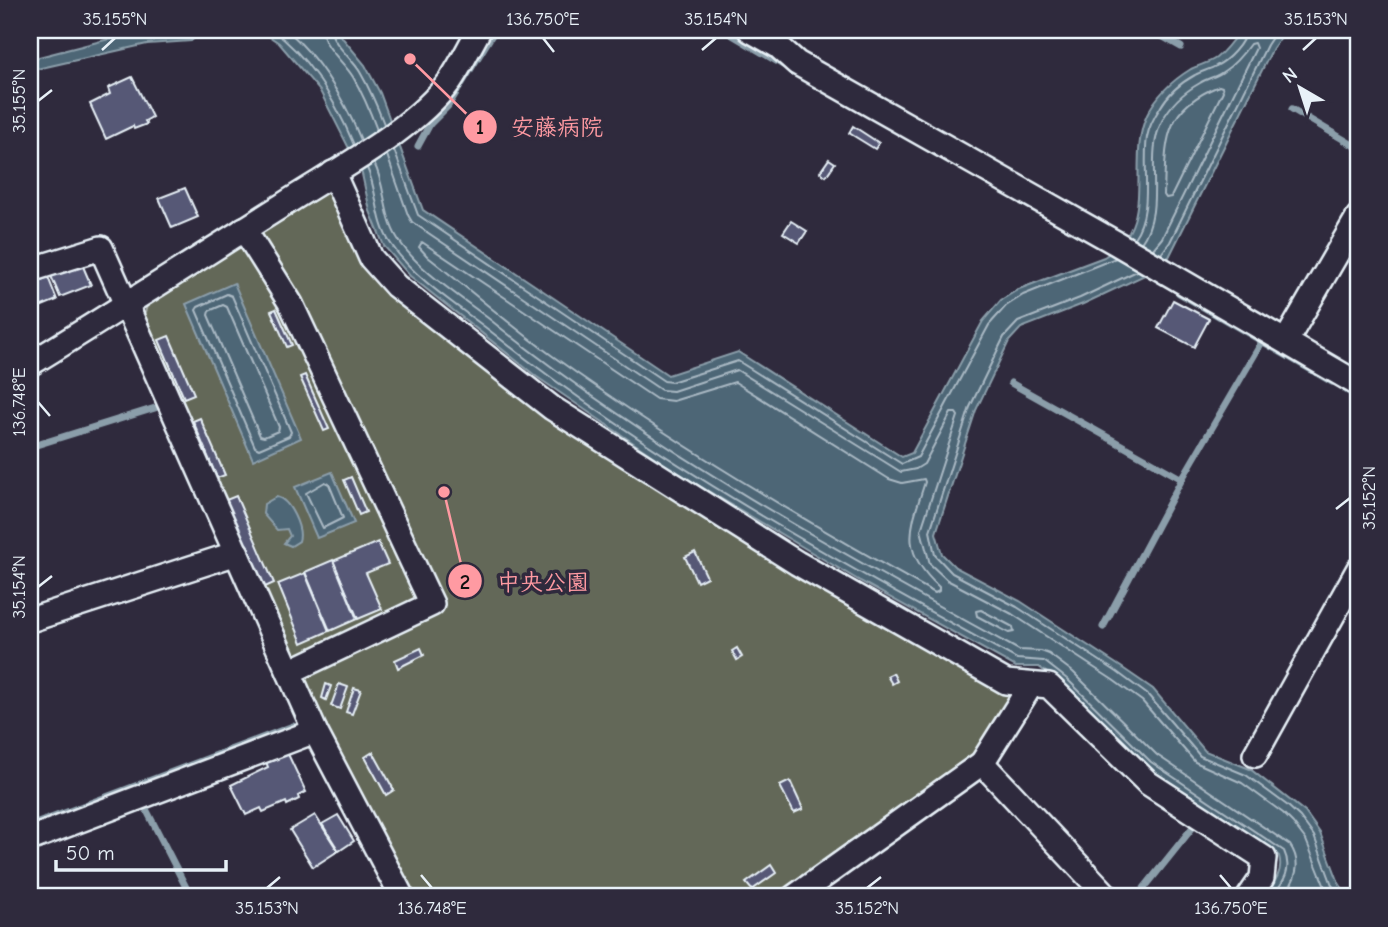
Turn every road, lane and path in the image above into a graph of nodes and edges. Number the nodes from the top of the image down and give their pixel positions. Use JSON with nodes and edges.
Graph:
{"nodes":[{"id":1,"x":479,"y":30,"type":"edge"},
{"id":2,"x":750,"y":30,"type":"edge"},
{"id":3,"x":342,"y":167,"type":"junction"},
{"id":4,"x":1358,"y":217,"type":"edge"},
{"id":5,"x":244,"y":229,"type":"junction"},
{"id":6,"x":30,"y":270,"type":"edge"},
{"id":7,"x":127,"y":305,"type":"junction"},
{"id":8,"x":1286,"y":341,"type":"junction"},
{"id":9,"x":30,"y":364,"type":"edge"},
{"id":10,"x":1358,"y":384,"type":"edge"},
{"id":11,"x":237,"y":553,"type":"junction"},
{"id":12,"x":1358,"y":570,"type":"edge"},
{"id":13,"x":30,"y":620,"type":"edge"},
{"id":14,"x":289,"y":672,"type":"junction"},
{"id":15,"x":1031,"y":685,"type":"junction"},
{"id":16,"x":315,"y":731,"type":"junction"},
{"id":17,"x":1255,"y":755,"type":"dead end"},
{"id":18,"x":982,"y":763,"type":"junction"},
{"id":19,"x":30,"y":839,"type":"edge"},
{"id":20,"x":402,"y":897,"type":"edge"},
{"id":21,"x":794,"y":897,"type":"edge"},
{"id":22,"x":1108,"y":897,"type":"edge"},
{"id":23,"x":1249,"y":897,"type":"edge"}],
"edges":[{"from":1,"to":3,"type":"street"},
{"from":2,"to":8,"type":"street"},
{"from":3,"to":5,"type":"street"},
{"from":3,"to":15,"type":"street"},
{"from":4,"to":8,"type":"street"},
{"from":5,"to":7,"type":"street"},
{"from":5,"to":14,"type":"street"},
{"from":6,"to":7,"type":"street"},
{"from":7,"to":9,"type":"street"},
{"from":7,"to":11,"type":"street"},
{"from":8,"to":10,"type":"street"},
{"from":11,"to":13,"type":"street"},
{"from":11,"to":14,"type":"street"},
{"from":12,"to":17,"type":"street"},
{"from":14,"to":16,"type":"street"},
{"from":15,"to":18,"type":"street"},
{"from":15,"to":23,"type":"street"},
{"from":16,"to":19,"type":"street"},
{"from":16,"to":20,"type":"street"},
{"from":18,"to":21,"type":"street"},
{"from":18,"to":22,"type":"street"}]}
